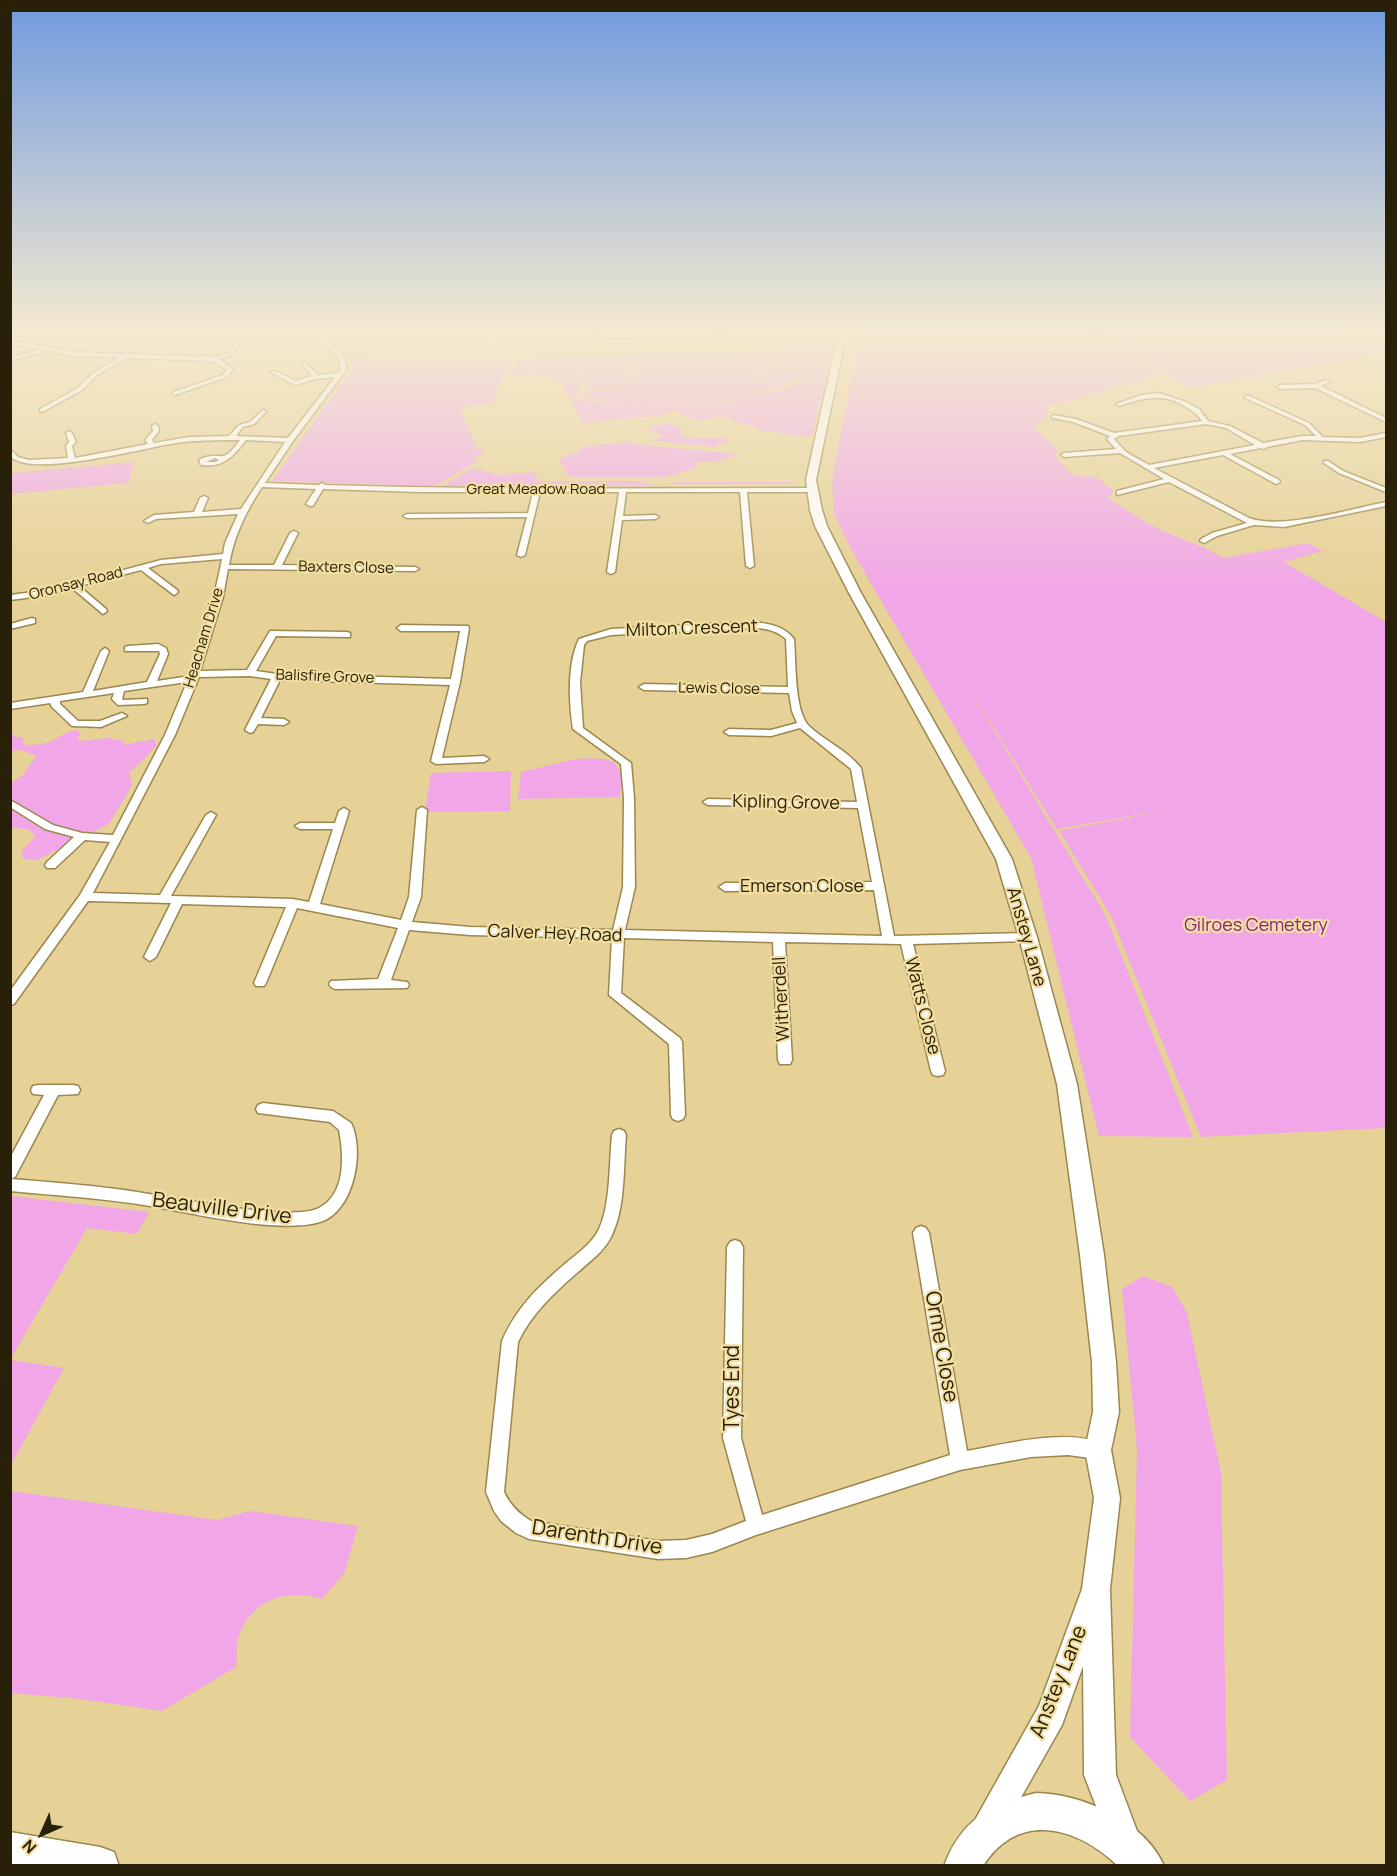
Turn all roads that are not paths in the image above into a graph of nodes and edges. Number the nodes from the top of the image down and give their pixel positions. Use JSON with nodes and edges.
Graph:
{"nodes":[{"id":1,"x":257,"y":418,"type":"edge"},
{"id":2,"x":308,"y":418,"type":"edge"},
{"id":3,"x":825,"y":418,"type":"edge"},
{"id":4,"x":1058,"y":418,"type":"edge"},
{"id":5,"x":1202,"y":418,"type":"edge"},
{"id":6,"x":1294,"y":418,"type":"edge"},
{"id":7,"x":1206,"y":422,"type":"junction"},
{"id":8,"x":155,"y":426,"type":"dead end"},
{"id":9,"x":69,"y":433,"type":"dead end"},
{"id":10,"x":1113,"y":435,"type":"junction"},
{"id":11,"x":1386,"y":435,"type":"edge"},
{"id":12,"x":1321,"y":438,"type":"junction"},
{"id":13,"x":230,"y":439,"type":"junction"},
{"id":14,"x":244,"y":439,"type":"junction"},
{"id":15,"x":290,"y":440,"type":"junction"},
{"id":16,"x":153,"y":446,"type":"junction"},
{"id":17,"x":1264,"y":447,"type":"junction"},
{"id":18,"x":10,"y":451,"type":"edge"},
{"id":19,"x":1121,"y":451,"type":"junction"},
{"id":20,"x":1224,"y":453,"type":"junction"},
{"id":21,"x":1064,"y":456,"type":"dead end"},
{"id":22,"x":72,"y":459,"type":"junction"},
{"id":23,"x":202,"y":460,"type":"dead end"},
{"id":24,"x":1326,"y":462,"type":"dead end"},
{"id":25,"x":1148,"y":467,"type":"junction"},
{"id":26,"x":1170,"y":480,"type":"junction"},
{"id":27,"x":1276,"y":482,"type":"dead end"},
{"id":28,"x":262,"y":485,"type":"junction"},
{"id":29,"x":322,"y":485,"type":"junction"},
{"id":30,"x":623,"y":489,"type":"junction"},
{"id":31,"x":743,"y":489,"type":"junction"},
{"id":32,"x":537,"y":490,"type":"junction"},
{"id":33,"x":811,"y":490,"type":"junction"},
{"id":34,"x":1386,"y":490,"type":"edge"},
{"id":35,"x":1120,"y":494,"type":"dead end"},
{"id":36,"x":204,"y":498,"type":"dead end"},
{"id":37,"x":310,"y":504,"type":"dead end"},
{"id":38,"x":1386,"y":504,"type":"edge"},
{"id":39,"x":243,"y":511,"type":"junction"},
{"id":40,"x":196,"y":514,"type":"junction"},
{"id":41,"x":531,"y":515,"type":"junction"},
{"id":42,"x":407,"y":516,"type":"dead end"},
{"id":43,"x":655,"y":517,"type":"dead end"},
{"id":44,"x":620,"y":518,"type":"junction"},
{"id":45,"x":148,"y":521,"type":"dead end"},
{"id":46,"x":1253,"y":523,"type":"junction"},
{"id":47,"x":294,"y":533,"type":"dead end"},
{"id":48,"x":1204,"y":541,"type":"dead end"},
{"id":49,"x":520,"y":555,"type":"dead end"},
{"id":50,"x":226,"y":556,"type":"junction"},
{"id":51,"x":142,"y":567,"type":"junction"},
{"id":52,"x":224,"y":567,"type":"junction"},
{"id":53,"x":277,"y":567,"type":"junction"},
{"id":54,"x":750,"y":567,"type":"dead end"},
{"id":55,"x":415,"y":569,"type":"dead end"},
{"id":56,"x":611,"y":572,"type":"dead end"},
{"id":57,"x":74,"y":586,"type":"junction"},
{"id":58,"x":174,"y":592,"type":"dead end"},
{"id":59,"x":10,"y":598,"type":"edge"},
{"id":60,"x":103,"y":611,"type":"dead end"},
{"id":61,"x":32,"y":621,"type":"dead end"},
{"id":62,"x":10,"y":627,"type":"edge"},
{"id":63,"x":401,"y":628,"type":"dead end"},
{"id":64,"x":347,"y":636,"type":"dead end"},
{"id":65,"x":128,"y":649,"type":"dead end"},
{"id":66,"x":105,"y":651,"type":"dead end"},
{"id":67,"x":250,"y":673,"type":"junction"},
{"id":68,"x":194,"y":676,"type":"junction"},
{"id":69,"x":277,"y":677,"type":"junction"},
{"id":70,"x":455,"y":682,"type":"junction"},
{"id":71,"x":151,"y":684,"type":"junction"},
{"id":72,"x":644,"y":687,"type":"dead end"},
{"id":73,"x":120,"y":690,"type":"junction"},
{"id":74,"x":794,"y":690,"type":"junction"},
{"id":75,"x":86,"y":695,"type":"junction"},
{"id":76,"x":55,"y":701,"type":"junction"},
{"id":77,"x":144,"y":701,"type":"dead end"},
{"id":78,"x":10,"y":706,"type":"edge"},
{"id":79,"x":122,"y":716,"type":"dead end"},
{"id":80,"x":284,"y":722,"type":"dead end"},
{"id":81,"x":801,"y":725,"type":"junction"},
{"id":82,"x":729,"y":732,"type":"dead end"},
{"id":83,"x":484,"y":759,"type":"dead end"},
{"id":84,"x":708,"y":802,"type":"dead end"},
{"id":85,"x":11,"y":803,"type":"edge"},
{"id":86,"x":863,"y":805,"type":"junction"},
{"id":87,"x":422,"y":810,"type":"dead end"},
{"id":88,"x":344,"y":811,"type":"dead end"},
{"id":89,"x":211,"y":815,"type":"dead end"},
{"id":90,"x":300,"y":826,"type":"dead end"},
{"id":91,"x":339,"y":826,"type":"junction"},
{"id":92,"x":82,"y":836,"type":"junction"},
{"id":93,"x":117,"y":839,"type":"junction"},
{"id":94,"x":51,"y":865,"type":"dead end"},
{"id":95,"x":879,"y":886,"type":"junction"},
{"id":96,"x":725,"y":887,"type":"dead end"},
{"id":97,"x":85,"y":897,"type":"junction"},
{"id":98,"x":164,"y":898,"type":"junction"},
{"id":99,"x":179,"y":899,"type":"junction"},
{"id":100,"x":292,"y":903,"type":"junction"},
{"id":101,"x":314,"y":906,"type":"junction"},
{"id":102,"x":404,"y":925,"type":"junction"},
{"id":103,"x":618,"y":936,"type":"junction"},
{"id":104,"x":1028,"y":937,"type":"junction"},
{"id":105,"x":779,"y":939,"type":"junction"},
{"id":106,"x":889,"y":940,"type":"junction"},
{"id":107,"x":906,"y":940,"type":"junction"},
{"id":108,"x":150,"y":957,"type":"dead end"},
{"id":109,"x":260,"y":983,"type":"dead end"},
{"id":110,"x":335,"y":984,"type":"dead end"},
{"id":111,"x":383,"y":984,"type":"junction"},
{"id":112,"x":403,"y":985,"type":"dead end"},
{"id":113,"x":10,"y":1001,"type":"edge"},
{"id":114,"x":785,"y":1060,"type":"dead end"},
{"id":115,"x":938,"y":1071,"type":"dead end"},
{"id":116,"x":38,"y":1090,"type":"dead end"},
{"id":117,"x":54,"y":1090,"type":"junction"},
{"id":118,"x":73,"y":1090,"type":"dead end"},
{"id":119,"x":263,"y":1109,"type":"dead end"},
{"id":120,"x":678,"y":1114,"type":"dead end"},
{"id":121,"x":619,"y":1136,"type":"dead end"},
{"id":122,"x":10,"y":1173,"type":"edge"},
{"id":123,"x":10,"y":1185,"type":"edge"},
{"id":124,"x":921,"y":1233,"type":"dead end"},
{"id":125,"x":735,"y":1247,"type":"dead end"},
{"id":126,"x":1098,"y":1450,"type":"junction"},
{"id":127,"x":960,"y":1461,"type":"junction"},
{"id":128,"x":756,"y":1526,"type":"junction"},
{"id":129,"x":1096,"y":1589,"type":"junction"},
{"id":130,"x":10,"y":1851,"type":"edge"},
{"id":131,"x":1135,"y":1855,"type":"edge"},
{"id":132,"x":965,"y":1856,"type":"edge"},
{"id":133,"x":100,"y":1866,"type":"edge"}],
"edges":[{"from":1,"to":13,"type":"street"},
{"from":2,"to":15,"type":"street","name":"Heacham Drive"},
{"from":3,"to":33,"type":"main road","name":"Anstey Lane"},
{"from":4,"to":10,"type":"street"},
{"from":5,"to":7,"type":"street"},
{"from":6,"to":12,"type":"street"},
{"from":7,"to":10,"type":"street"},
{"from":7,"to":17,"type":"street"},
{"from":8,"to":16,"type":"street"},
{"from":9,"to":22,"type":"street"},
{"from":10,"to":19,"type":"street"},
{"from":11,"to":12,"type":"street"},
{"from":12,"to":17,"type":"street"},
{"from":13,"to":14,"type":"street"},
{"from":13,"to":16,"type":"street"},
{"from":14,"to":15,"type":"street"},
{"from":14,"to":23,"type":"street"},
{"from":15,"to":28,"type":"street","name":"Heacham Drive"},
{"from":16,"to":22,"type":"street"},
{"from":17,"to":20,"type":"street"},
{"from":18,"to":22,"type":"street"},
{"from":19,"to":21,"type":"street"},
{"from":19,"to":25,"type":"street"},
{"from":20,"to":25,"type":"street"},
{"from":20,"to":27,"type":"street"},
{"from":24,"to":34,"type":"street"},
{"from":25,"to":26,"type":"street"},
{"from":26,"to":35,"type":"street"},
{"from":26,"to":46,"type":"street"},
{"from":28,"to":29,"type":"street","name":"Great Meadow Road"},
{"from":28,"to":39,"type":"street","name":"Heacham Drive"},
{"from":29,"to":32,"type":"street","name":"Great Meadow Road"},
{"from":29,"to":37,"type":"street"},
{"from":30,"to":31,"type":"street","name":"Great Meadow Road"},
{"from":30,"to":32,"type":"street","name":"Great Meadow Road"},
{"from":30,"to":44,"type":"street"},
{"from":31,"to":33,"type":"street","name":"Great Meadow Road"},
{"from":31,"to":54,"type":"street"},
{"from":32,"to":41,"type":"street"},
{"from":33,"to":104,"type":"main road","name":"Anstey Lane"},
{"from":36,"to":40,"type":"street"},
{"from":38,"to":46,"type":"street"},
{"from":39,"to":40,"type":"street"},
{"from":39,"to":50,"type":"street","name":"Heacham Drive"},
{"from":40,"to":45,"type":"street"},
{"from":41,"to":42,"type":"street"},
{"from":41,"to":49,"type":"street"},
{"from":43,"to":44,"type":"street"},
{"from":44,"to":56,"type":"street"},
{"from":46,"to":48,"type":"street"},
{"from":47,"to":53,"type":"street","name":"Baxters Close"},
{"from":50,"to":51,"type":"street","name":"Oronsay Road"},
{"from":50,"to":52,"type":"street","name":"Heacham Drive"},
{"from":51,"to":57,"type":"street","name":"Oronsay Road"},
{"from":51,"to":58,"type":"street","name":"Oronsay Road"},
{"from":52,"to":53,"type":"street","name":"Baxters Close"},
{"from":52,"to":68,"type":"street","name":"Heacham Drive"},
{"from":53,"to":55,"type":"street","name":"Baxters Close"},
{"from":57,"to":59,"type":"street","name":"Oronsay Road"},
{"from":57,"to":60,"type":"street"},
{"from":61,"to":62,"type":"street"},
{"from":63,"to":70,"type":"street"},
{"from":64,"to":67,"type":"street"},
{"from":65,"to":71,"type":"street"},
{"from":66,"to":75,"type":"street"},
{"from":67,"to":68,"type":"street","name":"Balisfire Grove"},
{"from":67,"to":69,"type":"street","name":"Balisfire Grove"},
{"from":68,"to":71,"type":"street","name":"Balisfire Grove"},
{"from":68,"to":93,"type":"street","name":"Heacham Drive"},
{"from":69,"to":70,"type":"street","name":"Balisfire Grove"},
{"from":69,"to":80,"type":"street"},
{"from":70,"to":83,"type":"street"},
{"from":71,"to":73,"type":"street","name":"Balisfire Grove"},
{"from":72,"to":74,"type":"street","name":"Lewis Close"},
{"from":73,"to":75,"type":"street","name":"Balisfire Grove"},
{"from":73,"to":77,"type":"street"},
{"from":74,"to":81,"type":"street","name":"Milton Crescent"},
{"from":74,"to":103,"type":"street","name":"Milton Crescent"},
{"from":75,"to":76,"type":"street","name":"Balisfire Grove"},
{"from":76,"to":78,"type":"street","name":"Balisfire Grove"},
{"from":76,"to":79,"type":"street"},
{"from":81,"to":82,"type":"street"},
{"from":81,"to":86,"type":"street"},
{"from":84,"to":86,"type":"street","name":"Kipling Grove"},
{"from":85,"to":92,"type":"street"},
{"from":86,"to":95,"type":"street"},
{"from":87,"to":102,"type":"street"},
{"from":88,"to":91,"type":"street"},
{"from":89,"to":98,"type":"street"},
{"from":90,"to":91,"type":"street"},
{"from":91,"to":101,"type":"street"},
{"from":92,"to":93,"type":"street"},
{"from":92,"to":94,"type":"street"},
{"from":93,"to":97,"type":"street","name":"Heacham Drive"},
{"from":95,"to":96,"type":"street","name":"Emerson Close"},
{"from":95,"to":106,"type":"street"},
{"from":97,"to":98,"type":"street","name":"Calver Hey Road"},
{"from":97,"to":113,"type":"street","name":"Heacham Drive"},
{"from":98,"to":99,"type":"street","name":"Calver Hey Road"},
{"from":99,"to":100,"type":"street","name":"Calver Hey Road"},
{"from":99,"to":108,"type":"street"},
{"from":100,"to":101,"type":"street","name":"Calver Hey Road"},
{"from":100,"to":109,"type":"street"},
{"from":101,"to":102,"type":"street","name":"Calver Hey Road"},
{"from":102,"to":103,"type":"street","name":"Calver Hey Road"},
{"from":102,"to":111,"type":"street"},
{"from":103,"to":105,"type":"street","name":"Calver Hey Road"},
{"from":103,"to":120,"type":"street"},
{"from":104,"to":107,"type":"street","name":"Calver Hey Road"},
{"from":104,"to":126,"type":"main road","name":"Anstey Lane"},
{"from":105,"to":106,"type":"street","name":"Calver Hey Road"},
{"from":105,"to":114,"type":"street","name":"Witherdell"},
{"from":106,"to":107,"type":"street","name":"Calver Hey Road"},
{"from":107,"to":115,"type":"street","name":"Watts Close"},
{"from":110,"to":111,"type":"street"},
{"from":111,"to":112,"type":"street"},
{"from":116,"to":117,"type":"street"},
{"from":117,"to":118,"type":"street"},
{"from":117,"to":122,"type":"street"},
{"from":119,"to":123,"type":"street","name":"Beauville Drive"},
{"from":121,"to":128,"type":"street","name":"Darenth Drive"},
{"from":124,"to":127,"type":"street","name":"Orme Close"},
{"from":125,"to":128,"type":"street","name":"Tyes End"},
{"from":126,"to":127,"type":"street","name":"Darenth Drive"},
{"from":126,"to":129,"type":"main road","name":"Anstey Lane"},
{"from":127,"to":128,"type":"street","name":"Darenth Drive"},
{"from":129,"to":131,"type":"main road","name":"Anstey Lane"},
{"from":129,"to":132,"type":"main road","name":"Anstey Lane"},
{"from":130,"to":133,"type":"highway"},
{"from":131,"to":132,"type":"highway"}]}
